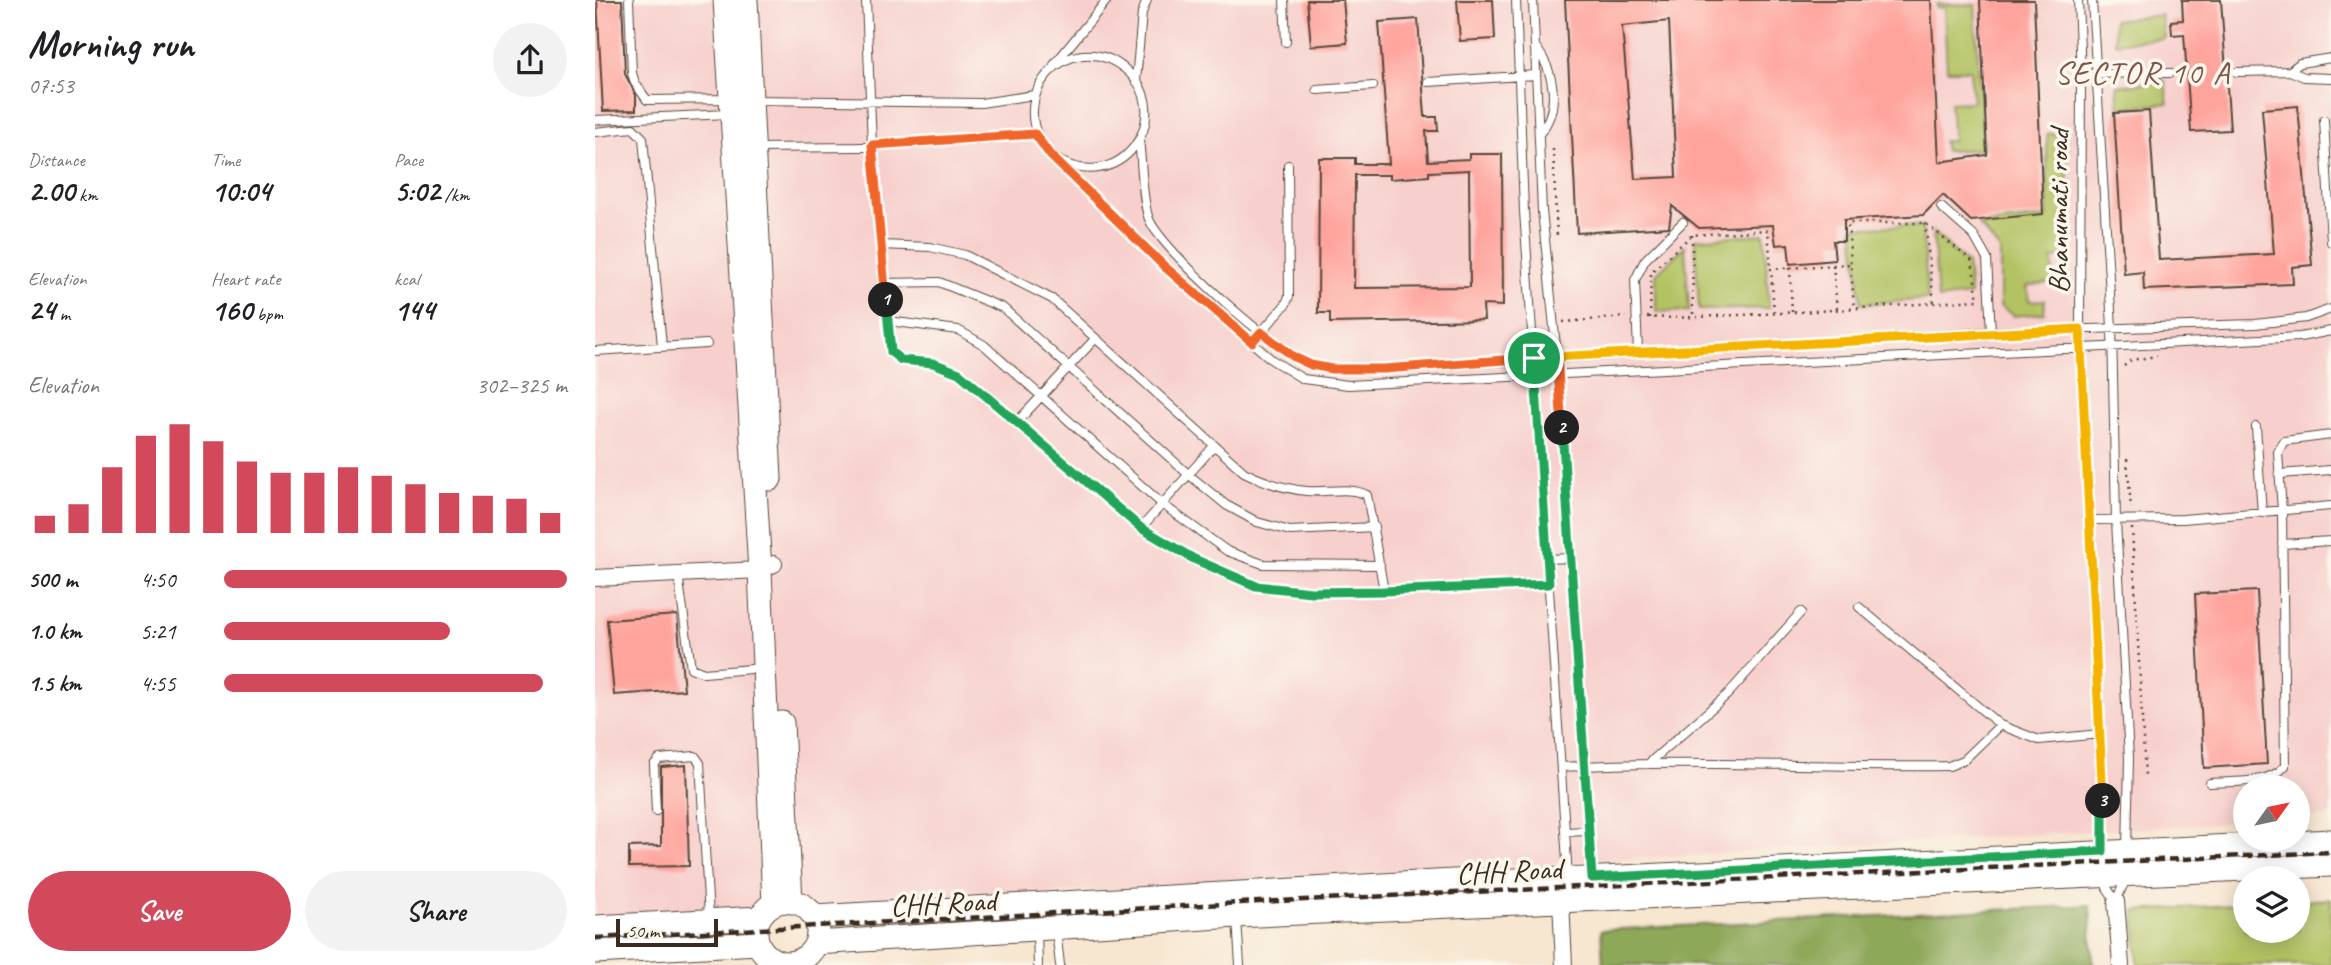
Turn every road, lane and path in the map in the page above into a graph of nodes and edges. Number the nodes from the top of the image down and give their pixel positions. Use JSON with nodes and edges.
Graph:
{"nodes":[{"id":1,"x":629,"y":0,"type":"edge"},
{"id":2,"x":725,"y":0,"type":"edge"},
{"id":3,"x":746,"y":0,"type":"edge"},
{"id":4,"x":866,"y":0,"type":"edge"},
{"id":5,"x":873,"y":0,"type":"edge"},
{"id":6,"x":1107,"y":0,"type":"edge"},
{"id":7,"x":1147,"y":0,"type":"edge"},
{"id":8,"x":1284,"y":0,"type":"edge"},
{"id":9,"x":1516,"y":0,"type":"edge"},
{"id":10,"x":1533,"y":0,"type":"edge"},
{"id":11,"x":2078,"y":0,"type":"edge"},
{"id":12,"x":2092,"y":0,"type":"edge"},
{"id":13,"x":1286,"y":42,"type":"dead end"},
{"id":14,"x":1535,"y":46,"type":"junction"},
{"id":15,"x":2331,"y":58,"type":"edge"},
{"id":16,"x":2290,"y":71,"type":"junction"},
{"id":17,"x":2236,"y":72,"type":"dead end"},
{"id":18,"x":1047,"y":73,"type":"junction"},
{"id":19,"x":2170,"y":73,"type":"dead end"},
{"id":20,"x":2081,"y":74,"type":"junction"},
{"id":21,"x":2097,"y":74,"type":"junction"},
{"id":22,"x":1537,"y":75,"type":"junction"},
{"id":23,"x":1518,"y":76,"type":"junction"},
{"id":24,"x":2331,"y":78,"type":"edge"},
{"id":25,"x":1136,"y":80,"type":"junction"},
{"id":26,"x":1428,"y":82,"type":"dead end"},
{"id":27,"x":1373,"y":86,"type":"dead end"},
{"id":28,"x":1317,"y":90,"type":"dead end"},
{"id":29,"x":1034,"y":95,"type":"junction"},
{"id":30,"x":870,"y":100,"type":"junction"},
{"id":31,"x":738,"y":104,"type":"junction"},
{"id":32,"x":595,"y":120,"type":"edge"},
{"id":33,"x":2324,"y":120,"type":"dead end"},
{"id":34,"x":595,"y":132,"type":"edge"},
{"id":35,"x":1035,"y":134,"type":"junction"},
{"id":36,"x":1539,"y":134,"type":"junction"},
{"id":37,"x":1139,"y":140,"type":"junction"},
{"id":38,"x":872,"y":145,"type":"junction"},
{"id":39,"x":744,"y":148,"type":"junction"},
{"id":40,"x":1553,"y":149,"type":"dead end"},
{"id":41,"x":1050,"y":155,"type":"junction"},
{"id":42,"x":1289,"y":165,"type":"dead end"},
{"id":43,"x":1941,"y":207,"type":"dead end"},
{"id":44,"x":1683,"y":222,"type":"dead end"},
{"id":45,"x":1925,"y":223,"type":"junction"},
{"id":46,"x":1692,"y":235,"type":"junction"},
{"id":47,"x":1557,"y":242,"type":"dead end"},
{"id":48,"x":2331,"y":242,"type":"edge"},
{"id":49,"x":881,"y":245,"type":"junction"},
{"id":50,"x":1851,"y":264,"type":"junction"},
{"id":51,"x":1833,"y":265,"type":"junction"},
{"id":52,"x":1790,"y":268,"type":"junction"},
{"id":53,"x":1771,"y":269,"type":"junction"},
{"id":54,"x":885,"y":283,"type":"junction"},
{"id":55,"x":1934,"y":303,"type":"junction"},
{"id":56,"x":1854,"y":309,"type":"junction"},
{"id":57,"x":2331,"y":309,"type":"edge"},
{"id":58,"x":1837,"y":310,"type":"junction"},
{"id":59,"x":1774,"y":313,"type":"junction"},
{"id":60,"x":1792,"y":313,"type":"junction"},
{"id":61,"x":1636,"y":316,"type":"junction"},
{"id":62,"x":1693,"y":316,"type":"junction"},
{"id":63,"x":1650,"y":318,"type":"junction"},
{"id":64,"x":888,"y":321,"type":"junction"},
{"id":65,"x":1560,"y":322,"type":"dead end"},
{"id":66,"x":2112,"y":327,"type":"junction"},
{"id":67,"x":2080,"y":329,"type":"junction"},
{"id":68,"x":2331,"y":331,"type":"edge"},
{"id":69,"x":1261,"y":332,"type":"junction"},
{"id":70,"x":1991,"y":332,"type":"junction"},
{"id":71,"x":1095,"y":339,"type":"junction"},
{"id":72,"x":1252,"y":342,"type":"junction"},
{"id":73,"x":707,"y":344,"type":"dead end"},
{"id":74,"x":662,"y":346,"type":"junction"},
{"id":75,"x":2112,"y":346,"type":"junction"},
{"id":76,"x":2081,"y":348,"type":"junction"},
{"id":77,"x":595,"y":351,"type":"edge"},
{"id":78,"x":1638,"y":352,"type":"junction"},
{"id":79,"x":1557,"y":356,"type":"junction"},
{"id":80,"x":2164,"y":356,"type":"dead end"},
{"id":81,"x":1534,"y":358,"type":"junction"},
{"id":82,"x":1070,"y":365,"type":"junction"},
{"id":83,"x":2121,"y":369,"type":"dead end"},
{"id":84,"x":1558,"y":374,"type":"junction"},
{"id":85,"x":1536,"y":377,"type":"junction"},
{"id":86,"x":1042,"y":395,"type":"junction"},
{"id":87,"x":1018,"y":421,"type":"junction"},
{"id":88,"x":2256,"y":427,"type":"dead end"},
{"id":89,"x":2331,"y":435,"type":"edge"},
{"id":90,"x":1213,"y":447,"type":"junction"},
{"id":91,"x":2126,"y":455,"type":"dead end"},
{"id":92,"x":2331,"y":470,"type":"edge"},
{"id":93,"x":1188,"y":474,"type":"junction"},
{"id":94,"x":2280,"y":474,"type":"junction"},
{"id":95,"x":1162,"y":504,"type":"junction"},
{"id":96,"x":2331,"y":506,"type":"edge"},
{"id":97,"x":2282,"y":511,"type":"junction"},
{"id":98,"x":2262,"y":513,"type":"junction"},
{"id":99,"x":2089,"y":520,"type":"junction"},
{"id":100,"x":2131,"y":520,"type":"junction"},
{"id":101,"x":2116,"y":521,"type":"junction"},
{"id":102,"x":1375,"y":527,"type":"junction"},
{"id":103,"x":1141,"y":528,"type":"junction"},
{"id":104,"x":2331,"y":541,"type":"edge"},
{"id":105,"x":2282,"y":544,"type":"junction"},
{"id":106,"x":1571,"y":558,"type":"junction"},
{"id":107,"x":1548,"y":559,"type":"junction"},
{"id":108,"x":1380,"y":565,"type":"junction"},
{"id":109,"x":767,"y":567,"type":"junction"},
{"id":110,"x":678,"y":574,"type":"junction"},
{"id":111,"x":595,"y":578,"type":"edge"},
{"id":112,"x":1549,"y":584,"type":"junction"},
{"id":113,"x":1384,"y":591,"type":"junction"},
{"id":114,"x":1859,"y":607,"type":"dead end"},
{"id":115,"x":1801,"y":612,"type":"dead end"},
{"id":116,"x":764,"y":668,"type":"junction"},
{"id":117,"x":773,"y":702,"type":"junction"},
{"id":118,"x":2000,"y":725,"type":"junction"},
{"id":119,"x":2100,"y":734,"type":"junction"},
{"id":120,"x":1648,"y":764,"type":"junction"},
{"id":121,"x":1583,"y":765,"type":"junction"},
{"id":122,"x":1561,"y":767,"type":"junction"},
{"id":123,"x":2145,"y":776,"type":"dead end"},
{"id":124,"x":2210,"y":783,"type":"dead end"},
{"id":125,"x":656,"y":811,"type":"dead end"},
{"id":126,"x":1587,"y":831,"type":"junction"},
{"id":127,"x":1565,"y":832,"type":"junction"},
{"id":128,"x":2331,"y":841,"type":"edge"},
{"id":129,"x":2103,"y":851,"type":"junction"},
{"id":130,"x":2127,"y":852,"type":"junction"},
{"id":131,"x":2331,"y":865,"type":"edge"},
{"id":132,"x":2116,"y":876,"type":"junction"},
{"id":133,"x":1674,"y":885,"type":"junction"},
{"id":134,"x":1577,"y":891,"type":"junction"},
{"id":135,"x":1235,"y":893,"type":"junction"},
{"id":136,"x":2116,"y":901,"type":"junction"},
{"id":137,"x":1033,"y":904,"type":"junction"},
{"id":138,"x":774,"y":908,"type":"junction"},
{"id":139,"x":1236,"y":916,"type":"junction"},
{"id":140,"x":814,"y":917,"type":"junction"},
{"id":141,"x":709,"y":921,"type":"junction"},
{"id":142,"x":595,"y":927,"type":"edge"},
{"id":143,"x":1046,"y":928,"type":"junction"},
{"id":144,"x":758,"y":943,"type":"junction"},
{"id":145,"x":816,"y":943,"type":"junction"},
{"id":146,"x":595,"y":952,"type":"edge"},
{"id":147,"x":786,"y":964,"type":"edge"},
{"id":148,"x":1038,"y":965,"type":"edge"},
{"id":149,"x":1060,"y":965,"type":"edge"},
{"id":150,"x":1240,"y":965,"type":"edge"},
{"id":151,"x":1564,"y":965,"type":"edge"},
{"id":152,"x":2121,"y":965,"type":"edge"}],
"edges":[{"from":1,"to":31,"type":"lane"},
{"from":2,"to":31,"type":"street"},
{"from":3,"to":31,"type":"street"},
{"from":4,"to":5,"type":"lane"},
{"from":4,"to":30,"type":"lane"},
{"from":6,"to":18,"type":"lane"},
{"from":7,"to":25,"type":"lane"},
{"from":8,"to":13,"type":"lane"},
{"from":9,"to":23,"type":"lane"},
{"from":10,"to":14,"type":"lane"},
{"from":11,"to":20,"type":"lane","name":"Bhanumati road"},
{"from":12,"to":21,"type":"lane","name":"Bhanumati road"},
{"from":14,"to":22,"type":"lane"},
{"from":14,"to":36,"type":"lane"},
{"from":15,"to":16,"type":"lane"},
{"from":16,"to":17,"type":"lane"},
{"from":16,"to":24,"type":"lane"},
{"from":18,"to":25,"type":"lane"},
{"from":18,"to":29,"type":"lane"},
{"from":19,"to":21,"type":"lane"},
{"from":20,"to":21,"type":"lane"},
{"from":20,"to":67,"type":"lane","name":"Bhanumati road"},
{"from":21,"to":66,"type":"lane","name":"Bhanumati road"},
{"from":22,"to":23,"type":"lane"},
{"from":22,"to":36,"type":"lane"},
{"from":23,"to":26,"type":"lane"},
{"from":23,"to":81,"type":"lane"},
{"from":25,"to":37,"type":"lane"},
{"from":27,"to":28,"type":"lane"},
{"from":29,"to":30,"type":"lane"},
{"from":29,"to":35,"type":"lane"},
{"from":30,"to":31,"type":"lane"},
{"from":30,"to":38,"type":"lane"},
{"from":31,"to":32,"type":"lane"},
{"from":31,"to":39,"type":"street"},
{"from":33,"to":48,"type":"lane"},
{"from":34,"to":74,"type":"lane"},
{"from":35,"to":38,"type":"lane"},
{"from":35,"to":41,"type":"lane"},
{"from":36,"to":79,"type":"lane"},
{"from":37,"to":41,"type":"lane"},
{"from":37,"to":69,"type":"lane"},
{"from":38,"to":39,"type":"lane"},
{"from":38,"to":49,"type":"lane"},
{"from":39,"to":109,"type":"street"},
{"from":40,"to":47,"type":"path"},
{"from":41,"to":72,"type":"lane"},
{"from":42,"to":69,"type":"lane"},
{"from":43,"to":70,"type":"lane"},
{"from":44,"to":61,"type":"lane"},
{"from":45,"to":50,"type":"path"},
{"from":45,"to":55,"type":"path"},
{"from":45,"to":55,"type":"path"},
{"from":46,"to":53,"type":"path"},
{"from":46,"to":62,"type":"path"},
{"from":46,"to":63,"type":"path"},
{"from":49,"to":54,"type":"lane"},
{"from":49,"to":71,"type":"lane"},
{"from":50,"to":51,"type":"path"},
{"from":50,"to":56,"type":"path"},
{"from":51,"to":52,"type":"path"},
{"from":51,"to":58,"type":"path"},
{"from":52,"to":53,"type":"path"},
{"from":52,"to":60,"type":"path"},
{"from":53,"to":59,"type":"path"},
{"from":54,"to":64,"type":"lane"},
{"from":54,"to":82,"type":"lane"},
{"from":55,"to":56,"type":"path"},
{"from":56,"to":58,"type":"path"},
{"from":57,"to":66,"type":"lane"},
{"from":58,"to":60,"type":"path"},
{"from":59,"to":60,"type":"path"},
{"from":59,"to":62,"type":"path"},
{"from":61,"to":63,"type":"path"},
{"from":61,"to":65,"type":"path"},
{"from":61,"to":78,"type":"lane"},
{"from":62,"to":63,"type":"path"},
{"from":64,"to":86,"type":"lane"},
{"from":64,"to":87,"type":"lane"},
{"from":66,"to":67,"type":"lane"},
{"from":66,"to":75,"type":"lane","name":"Bhanumati road"},
{"from":67,"to":70,"type":"lane"},
{"from":67,"to":76,"type":"lane","name":"Bhanumati road"},
{"from":68,"to":75,"type":"lane"},
{"from":69,"to":72,"type":"lane"},
{"from":69,"to":81,"type":"lane"},
{"from":70,"to":78,"type":"lane"},
{"from":71,"to":82,"type":"lane"},
{"from":71,"to":90,"type":"lane"},
{"from":72,"to":85,"type":"lane"},
{"from":73,"to":74,"type":"lane"},
{"from":74,"to":77,"type":"lane"},
{"from":75,"to":76,"type":"lane"},
{"from":75,"to":101,"type":"lane","name":"Bhanumati road"},
{"from":76,"to":84,"type":"lane"},
{"from":76,"to":99,"type":"lane","name":"Bhanumati road"},
{"from":78,"to":79,"type":"lane"},
{"from":79,"to":81,"type":"lane"},
{"from":79,"to":84,"type":"lane"},
{"from":80,"to":83,"type":"path"},
{"from":81,"to":85,"type":"lane"},
{"from":82,"to":86,"type":"lane"},
{"from":82,"to":93,"type":"lane"},
{"from":84,"to":85,"type":"lane"},
{"from":84,"to":106,"type":"lane"},
{"from":85,"to":107,"type":"lane"},
{"from":86,"to":87,"type":"lane"},
{"from":86,"to":95,"type":"lane"},
{"from":87,"to":103,"type":"lane"},
{"from":88,"to":98,"type":"lane"},
{"from":89,"to":94,"type":"lane"},
{"from":90,"to":93,"type":"lane"},
{"from":90,"to":102,"type":"lane"},
{"from":91,"to":100,"type":"path"},
{"from":92,"to":94,"type":"lane"},
{"from":93,"to":95,"type":"lane"},
{"from":93,"to":102,"type":"lane"},
{"from":94,"to":97,"type":"lane"},
{"from":95,"to":103,"type":"lane"},
{"from":95,"to":108,"type":"lane"},
{"from":96,"to":97,"type":"lane"},
{"from":97,"to":98,"type":"lane"},
{"from":97,"to":105,"type":"lane"},
{"from":98,"to":100,"type":"lane"},
{"from":99,"to":101,"type":"lane"},
{"from":99,"to":119,"type":"lane","name":"Bhanumati road"},
{"from":100,"to":101,"type":"lane"},
{"from":100,"to":123,"type":"path"},
{"from":101,"to":130,"type":"lane","name":"Bhanumati road"},
{"from":102,"to":108,"type":"lane"},
{"from":103,"to":113,"type":"lane"},
{"from":104,"to":105,"type":"lane"},
{"from":105,"to":124,"type":"lane"},
{"from":106,"to":107,"type":"lane"},
{"from":106,"to":121,"type":"lane"},
{"from":107,"to":112,"type":"lane"},
{"from":108,"to":113,"type":"lane"},
{"from":109,"to":110,"type":"street"},
{"from":109,"to":116,"type":"street"},
{"from":109,"to":117,"type":"street"},
{"from":110,"to":111,"type":"street"},
{"from":110,"to":116,"type":"lane"},
{"from":112,"to":113,"type":"lane"},
{"from":112,"to":122,"type":"lane"},
{"from":114,"to":118,"type":"lane"},
{"from":115,"to":120,"type":"lane"},
{"from":116,"to":117,"type":"street"},
{"from":117,"to":138,"type":"street"},
{"from":118,"to":119,"type":"lane"},
{"from":118,"to":120,"type":"lane"},
{"from":119,"to":129,"type":"lane","name":"Bhanumati road"},
{"from":120,"to":121,"type":"lane"},
{"from":121,"to":122,"type":"lane"},
{"from":121,"to":126,"type":"lane"},
{"from":122,"to":127,"type":"lane"},
{"from":125,"to":141,"type":"lane"},
{"from":126,"to":127,"type":"lane"},
{"from":126,"to":134,"type":"lane"},
{"from":127,"to":134,"type":"lane"},
{"from":128,"to":130,"type":"street"},
{"from":129,"to":130,"type":"street"},
{"from":129,"to":132,"type":"lane","name":"Bhanumati road"},
{"from":129,"to":133,"type":"street"},
{"from":130,"to":132,"type":"lane","name":"Bhanumati road"},
{"from":131,"to":132,"type":"street","name":"CHH Road"},
{"from":132,"to":133,"type":"street","name":"CHH Road"},
{"from":132,"to":136,"type":"lane","name":"Bhanumati road"},
{"from":132,"to":136,"type":"lane","name":"Bhanumati road"},
{"from":133,"to":134,"type":"street","name":"CHH Road"},
{"from":134,"to":135,"type":"street"},
{"from":134,"to":139,"type":"street","name":"CHH Road"},
{"from":134,"to":151,"type":"street"},
{"from":135,"to":137,"type":"street"},
{"from":135,"to":139,"type":"street"},
{"from":136,"to":152,"type":"street"},
{"from":137,"to":140,"type":"street"},
{"from":137,"to":143,"type":"street"},
{"from":138,"to":140,"type":"street"},
{"from":138,"to":141,"type":"street"},
{"from":138,"to":144,"type":"street"},
{"from":139,"to":143,"type":"street","name":"CHH Road"},
{"from":139,"to":150,"type":"lane"},
{"from":140,"to":145,"type":"street"},
{"from":141,"to":142,"type":"street"},
{"from":143,"to":145,"type":"street","name":"CHH Road"},
{"from":143,"to":148,"type":"lane"},
{"from":143,"to":149,"type":"lane"},
{"from":144,"to":146,"type":"street"},
{"from":144,"to":147,"type":"street"},
{"from":145,"to":147,"type":"street"}]}
